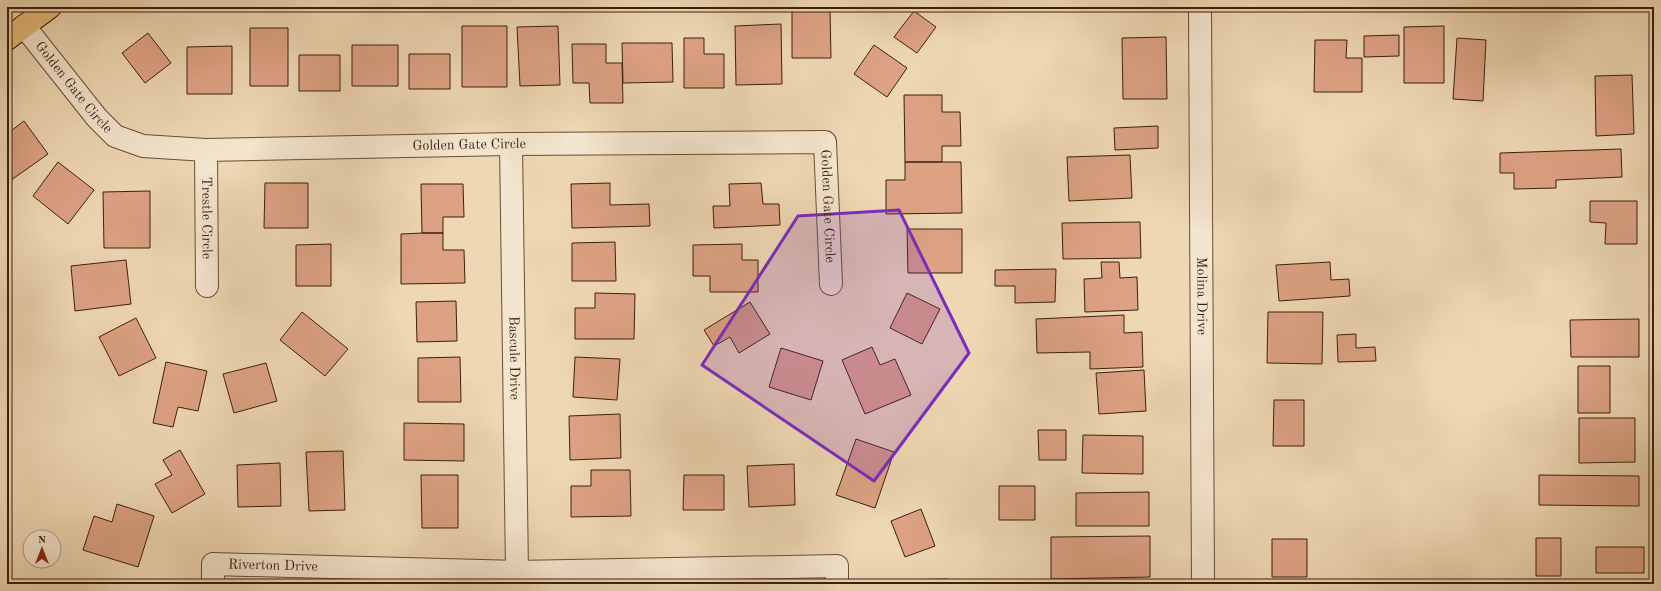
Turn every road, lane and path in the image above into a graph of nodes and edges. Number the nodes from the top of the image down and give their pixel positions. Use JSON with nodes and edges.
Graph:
{"nodes":[{"id":1,"x":50,"y":7,"type":"edge"},
{"id":2,"x":1200,"y":7,"type":"edge"},
{"id":3,"x":24,"y":26,"type":"junction"},
{"id":4,"x":7,"y":39,"type":"edge"},
{"id":5,"x":511,"y":144,"type":"junction"},
{"id":6,"x":206,"y":150,"type":"junction"},
{"id":7,"x":831,"y":284,"type":"dead end"},
{"id":8,"x":207,"y":286,"type":"dead end"},
{"id":9,"x":517,"y":572,"type":"junction"},
{"id":10,"x":213,"y":574,"type":"edge"},
{"id":11,"x":837,"y":575,"type":"edge"},
{"id":12,"x":1203,"y":584,"type":"edge"}],
"edges":[{"from":1,"to":3,"type":"main road"},
{"from":2,"to":12,"type":"street","name":"Molina Drive"},
{"from":3,"to":4,"type":"main road"},
{"from":3,"to":6,"type":"street","name":"Golden Gate Circle"},
{"from":5,"to":6,"type":"street","name":"Golden Gate Circle"},
{"from":5,"to":7,"type":"street","name":"Golden Gate Circle"},
{"from":5,"to":9,"type":"street","name":"Bascule Drive"},
{"from":6,"to":8,"type":"street","name":"Trestle Circle"},
{"from":9,"to":10,"type":"street","name":"Riverton Drive"},
{"from":9,"to":11,"type":"street","name":"Riverton Drive"}]}
